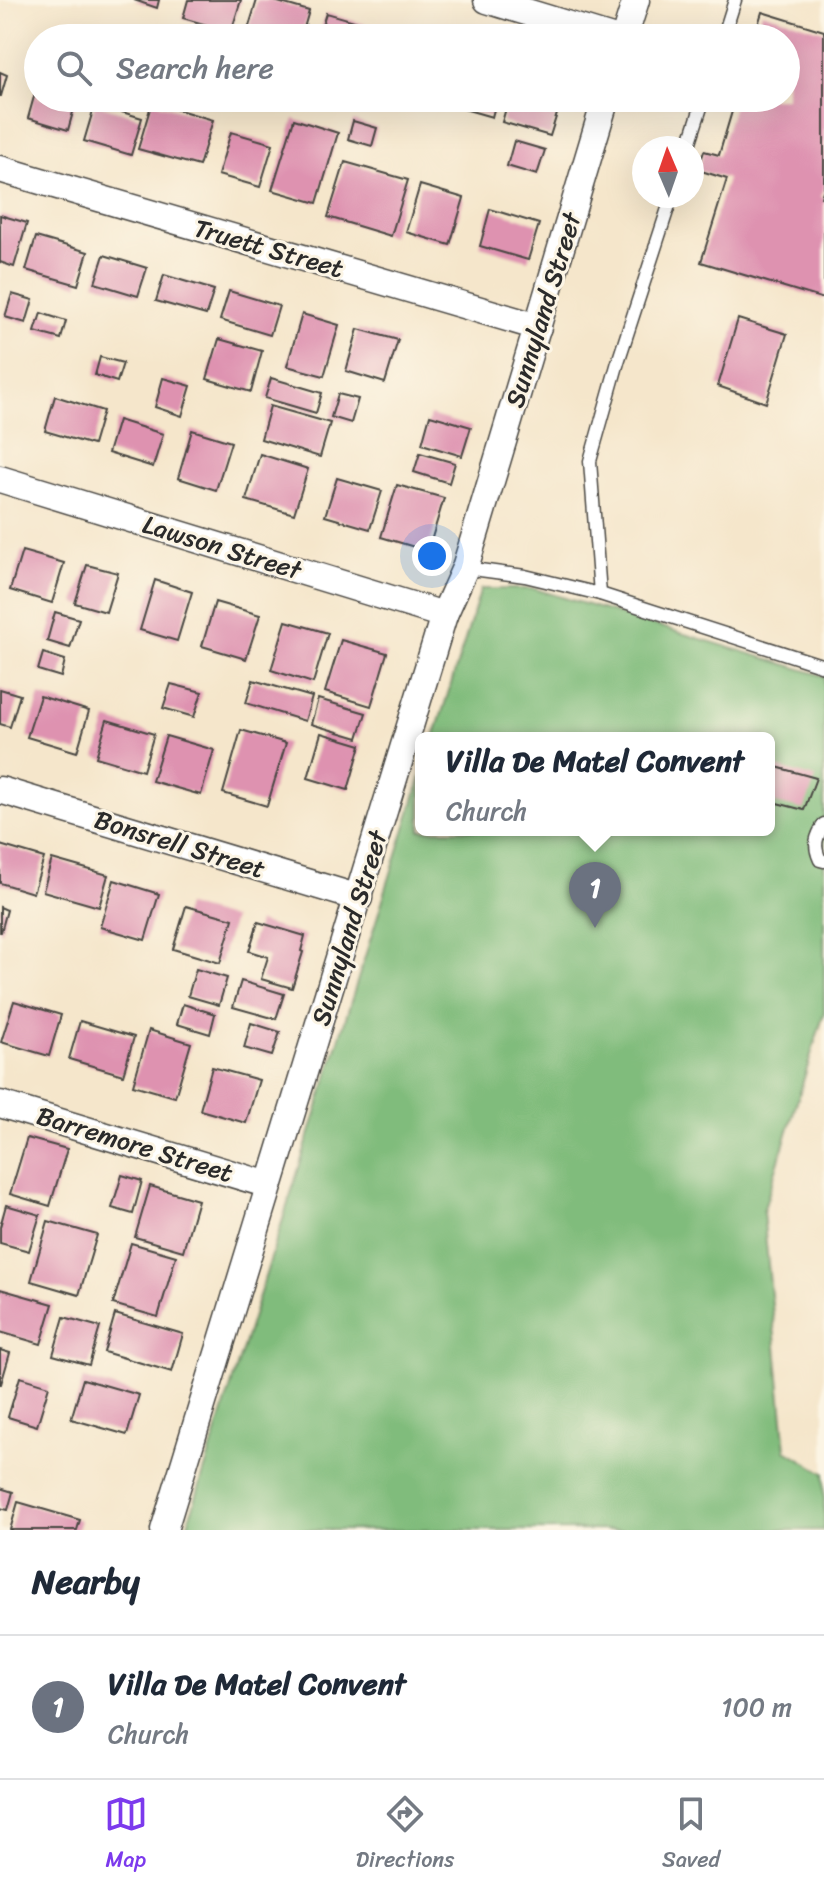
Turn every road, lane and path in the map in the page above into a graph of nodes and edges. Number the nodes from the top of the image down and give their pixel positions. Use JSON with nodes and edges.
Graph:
{"nodes":[{"id":1,"x":487,"y":0,"type":"edge"},
{"id":2,"x":636,"y":0,"type":"edge"},
{"id":3,"x":735,"y":0,"type":"edge"},
{"id":4,"x":566,"y":24,"type":"edge"},
{"id":5,"x":628,"y":24,"type":"edge"},
{"id":6,"x":727,"y":24,"type":"edge"},
{"id":7,"x":602,"y":112,"type":"edge"},
{"id":8,"x":700,"y":112,"type":"edge"},
{"id":9,"x":692,"y":136,"type":"edge"},
{"id":10,"x":0,"y":169,"type":"edge"},
{"id":11,"x":668,"y":208,"type":"edge"},
{"id":12,"x":538,"y":327,"type":"junction"},
{"id":13,"x":0,"y":479,"type":"edge"},
{"id":14,"x":465,"y":568,"type":"junction"},
{"id":15,"x":600,"y":594,"type":"junction"},
{"id":16,"x":444,"y":615,"type":"junction"},
{"id":17,"x":824,"y":666,"type":"edge"},
{"id":18,"x":0,"y":790,"type":"edge"},
{"id":19,"x":824,"y":824,"type":"edge"},
{"id":20,"x":824,"y":861,"type":"edge"},
{"id":21,"x":359,"y":898,"type":"junction"},
{"id":22,"x":0,"y":1104,"type":"edge"},
{"id":23,"x":269,"y":1185,"type":"junction"},
{"id":24,"x":164,"y":1530,"type":"edge"}],
"edges":[{"from":1,"to":4,"type":"street"},
{"from":2,"to":5,"type":"street"},
{"from":3,"to":6,"type":"lane"},
{"from":7,"to":12,"type":"street","name":"Sunnyland Street"},
{"from":8,"to":9,"type":"lane"},
{"from":10,"to":12,"type":"street","name":"Truett Street"},
{"from":11,"to":15,"type":"lane"},
{"from":12,"to":14,"type":"street","name":"Sunnyland Street"},
{"from":13,"to":16,"type":"street","name":"Lawson Street"},
{"from":14,"to":15,"type":"lane"},
{"from":14,"to":16,"type":"street","name":"Sunnyland Street"},
{"from":15,"to":17,"type":"lane"},
{"from":16,"to":21,"type":"street","name":"Sunnyland Street"},
{"from":18,"to":21,"type":"street","name":"Bonsrell Street"},
{"from":19,"to":20,"type":"lane"},
{"from":21,"to":23,"type":"street","name":"Sunnyland Street"},
{"from":22,"to":23,"type":"street","name":"Barremore Street"},
{"from":23,"to":24,"type":"street","name":"Sunnyland Street"}]}
